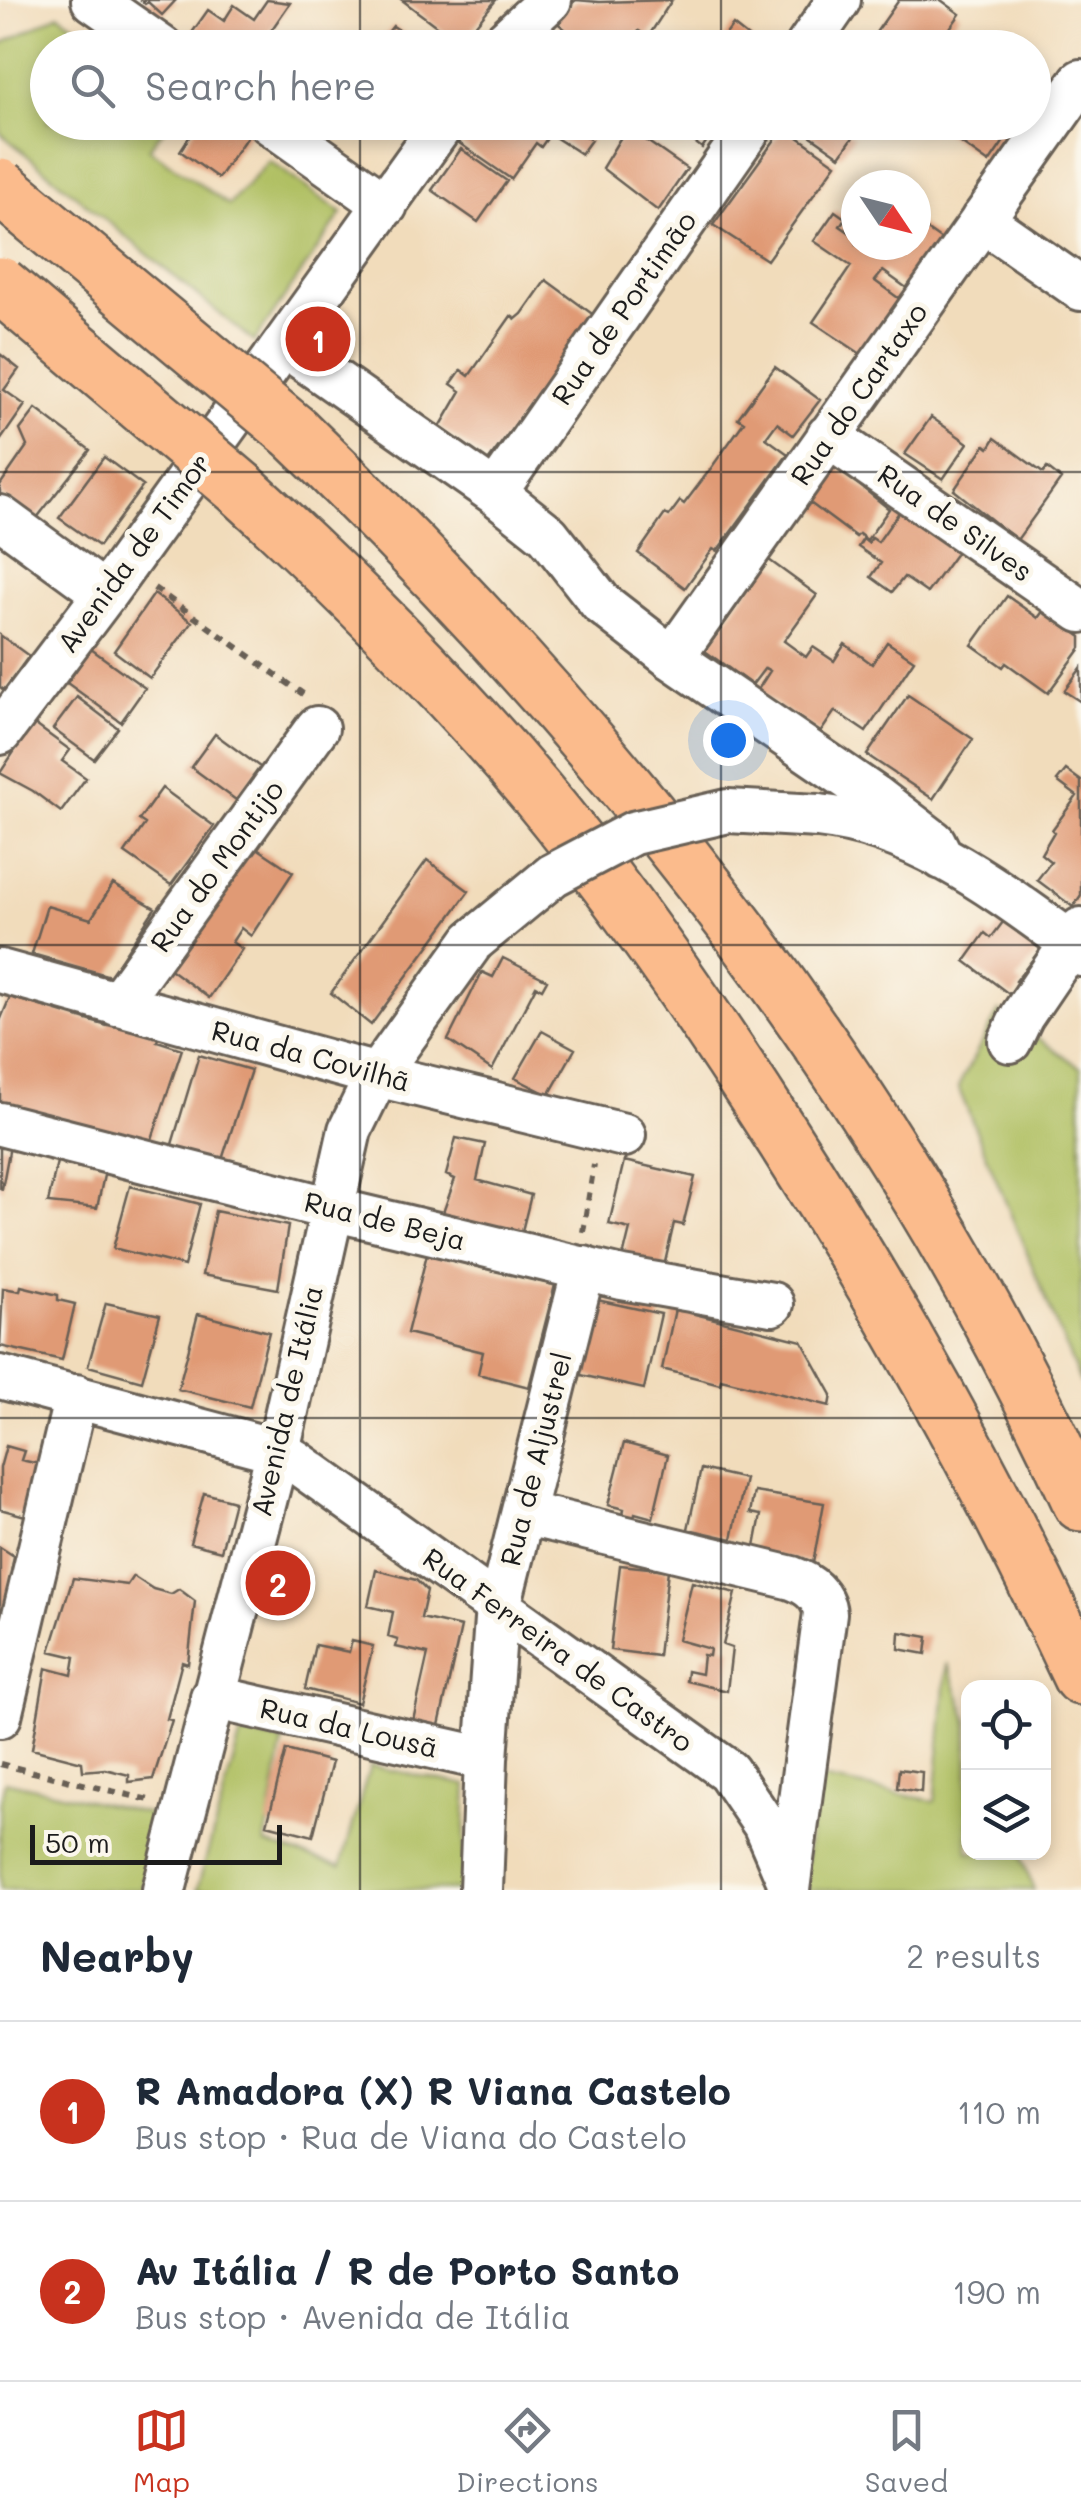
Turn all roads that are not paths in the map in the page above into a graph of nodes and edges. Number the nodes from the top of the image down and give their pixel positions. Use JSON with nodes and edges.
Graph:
{"nodes":[{"id":1,"x":94,"y":0,"type":"edge"},
{"id":2,"x":550,"y":0,"type":"edge"},
{"id":3,"x":840,"y":0,"type":"edge"},
{"id":4,"x":136,"y":30,"type":"edge"},
{"id":5,"x":518,"y":30,"type":"edge"},
{"id":6,"x":819,"y":30,"type":"edge"},
{"id":7,"x":1081,"y":81,"type":"edge"},
{"id":8,"x":1051,"y":123,"type":"edge"},
{"id":9,"x":294,"y":140,"type":"edge"},
{"id":10,"x":431,"y":140,"type":"edge"},
{"id":11,"x":741,"y":140,"type":"edge"},
{"id":12,"x":1039,"y":140,"type":"edge"},
{"id":13,"x":0,"y":187,"type":"edge"},
{"id":14,"x":386,"y":205,"type":"junction"},
{"id":15,"x":982,"y":220,"type":"junction"},
{"id":16,"x":0,"y":285,"type":"edge"},
{"id":17,"x":1081,"y":289,"type":"edge"},
{"id":18,"x":275,"y":358,"type":"junction"},
{"id":19,"x":828,"y":436,"type":"junction"},
{"id":20,"x":494,"y":493,"type":"junction"},
{"id":21,"x":0,"y":517,"type":"edge"},
{"id":22,"x":115,"y":580,"type":"junction"},
{"id":23,"x":1081,"y":610,"type":"edge"},
{"id":24,"x":672,"y":658,"type":"junction"},
{"id":25,"x":317,"y":728,"type":"road end"},
{"id":26,"x":0,"y":733,"type":"edge"},
{"id":27,"x":942,"y":858,"type":"junction"},
{"id":28,"x":1078,"y":942,"type":"edge"},
{"id":29,"x":0,"y":971,"type":"edge"},
{"id":30,"x":118,"y":1004,"type":"junction"},
{"id":31,"x":1010,"y":1041,"type":"dead end"},
{"id":32,"x":377,"y":1075,"type":"junction"},
{"id":33,"x":0,"y":1124,"type":"edge"},
{"id":34,"x":613,"y":1132,"type":"road end"},
{"id":35,"x":332,"y":1209,"type":"junction"},
{"id":36,"x":584,"y":1268,"type":"junction"},
{"id":37,"x":772,"y":1304,"type":"dead end"},
{"id":38,"x":0,"y":1377,"type":"edge"},
{"id":39,"x":76,"y":1396,"type":"junction"},
{"id":40,"x":278,"y":1451,"type":"junction"},
{"id":41,"x":1081,"y":1503,"type":"edge"},
{"id":42,"x":523,"y":1513,"type":"junction"},
{"id":43,"x":499,"y":1608,"type":"junction"},
{"id":44,"x":1081,"y":1678,"type":"edge"},
{"id":45,"x":212,"y":1697,"type":"junction"},
{"id":46,"x":0,"y":1716,"type":"edge"},
{"id":47,"x":486,"y":1759,"type":"junction"},
{"id":48,"x":789,"y":1886,"type":"edge"},
{"id":49,"x":164,"y":1890,"type":"edge"},
{"id":50,"x":481,"y":1890,"type":"edge"}],
"edges":[{"from":1,"to":4,"type":"street"},
{"from":2,"to":5,"type":"street"},
{"from":3,"to":6,"type":"street"},
{"from":7,"to":8,"type":"street","name":"Rua do Cartaxo"},
{"from":9,"to":14,"type":"street"},
{"from":10,"to":14,"type":"street","name":"Avenida de Timor"},
{"from":11,"to":20,"type":"street","name":"Rua de Portimão"},
{"from":12,"to":15,"type":"street","name":"Rua do Cartaxo"},
{"from":13,"to":41,"type":"highway","bridge":true},
{"from":14,"to":18,"type":"street","name":"Avenida de Timor"},
{"from":15,"to":17,"type":"street"},
{"from":15,"to":19,"type":"street","name":"Rua do Cartaxo"},
{"from":16,"to":44,"type":"highway","bridge":true},
{"from":18,"to":20,"type":"street"},
{"from":18,"to":22,"type":"street","name":"Avenida de Timor"},
{"from":19,"to":23,"type":"street","name":"Rua de Silves"},
{"from":19,"to":24,"type":"street","name":"Rua do Cartaxo"},
{"from":20,"to":24,"type":"street"},
{"from":21,"to":22,"type":"street"},
{"from":22,"to":26,"type":"street","name":"Avenida de Timor"},
{"from":24,"to":27,"type":"street"},
{"from":25,"to":30,"type":"street","name":"Rua do Montijo"},
{"from":27,"to":28,"type":"street","name":"Avenida de Itália"},
{"from":27,"to":32,"type":"street","name":"Avenida de Itália","bridge":true},
{"from":28,"to":31,"type":"street"},
{"from":29,"to":30,"type":"street","name":"Rua da Covilhã"},
{"from":30,"to":32,"type":"street","name":"Rua da Covilhã"},
{"from":32,"to":34,"type":"street","name":"Rua da Covilhã"},
{"from":32,"to":35,"type":"street","name":"Avenida de Itália"},
{"from":33,"to":35,"type":"street","name":"Rua de Beja"},
{"from":35,"to":36,"type":"street","name":"Rua de Beja"},
{"from":35,"to":40,"type":"street","name":"Avenida de Itália"},
{"from":36,"to":37,"type":"street","name":"Rua de Beja"},
{"from":36,"to":42,"type":"street","name":"Rua de Aljustrel"},
{"from":38,"to":39,"type":"street"},
{"from":39,"to":40,"type":"street"},
{"from":39,"to":46,"type":"street"},
{"from":40,"to":43,"type":"street","name":"Rua Ferreira de Castro"},
{"from":40,"to":45,"type":"street","name":"Avenida de Itália"},
{"from":42,"to":43,"type":"street","name":"Rua de Aljustrel"},
{"from":42,"to":48,"type":"street"},
{"from":43,"to":47,"type":"street","name":"Rua de Aljustrel"},
{"from":43,"to":48,"type":"street","name":"Rua Ferreira de Castro"},
{"from":45,"to":47,"type":"street","name":"Rua da Lousã"},
{"from":45,"to":49,"type":"street","name":"Avenida de Itália"},
{"from":47,"to":50,"type":"street","name":"Rua de Aljustrel"}]}
